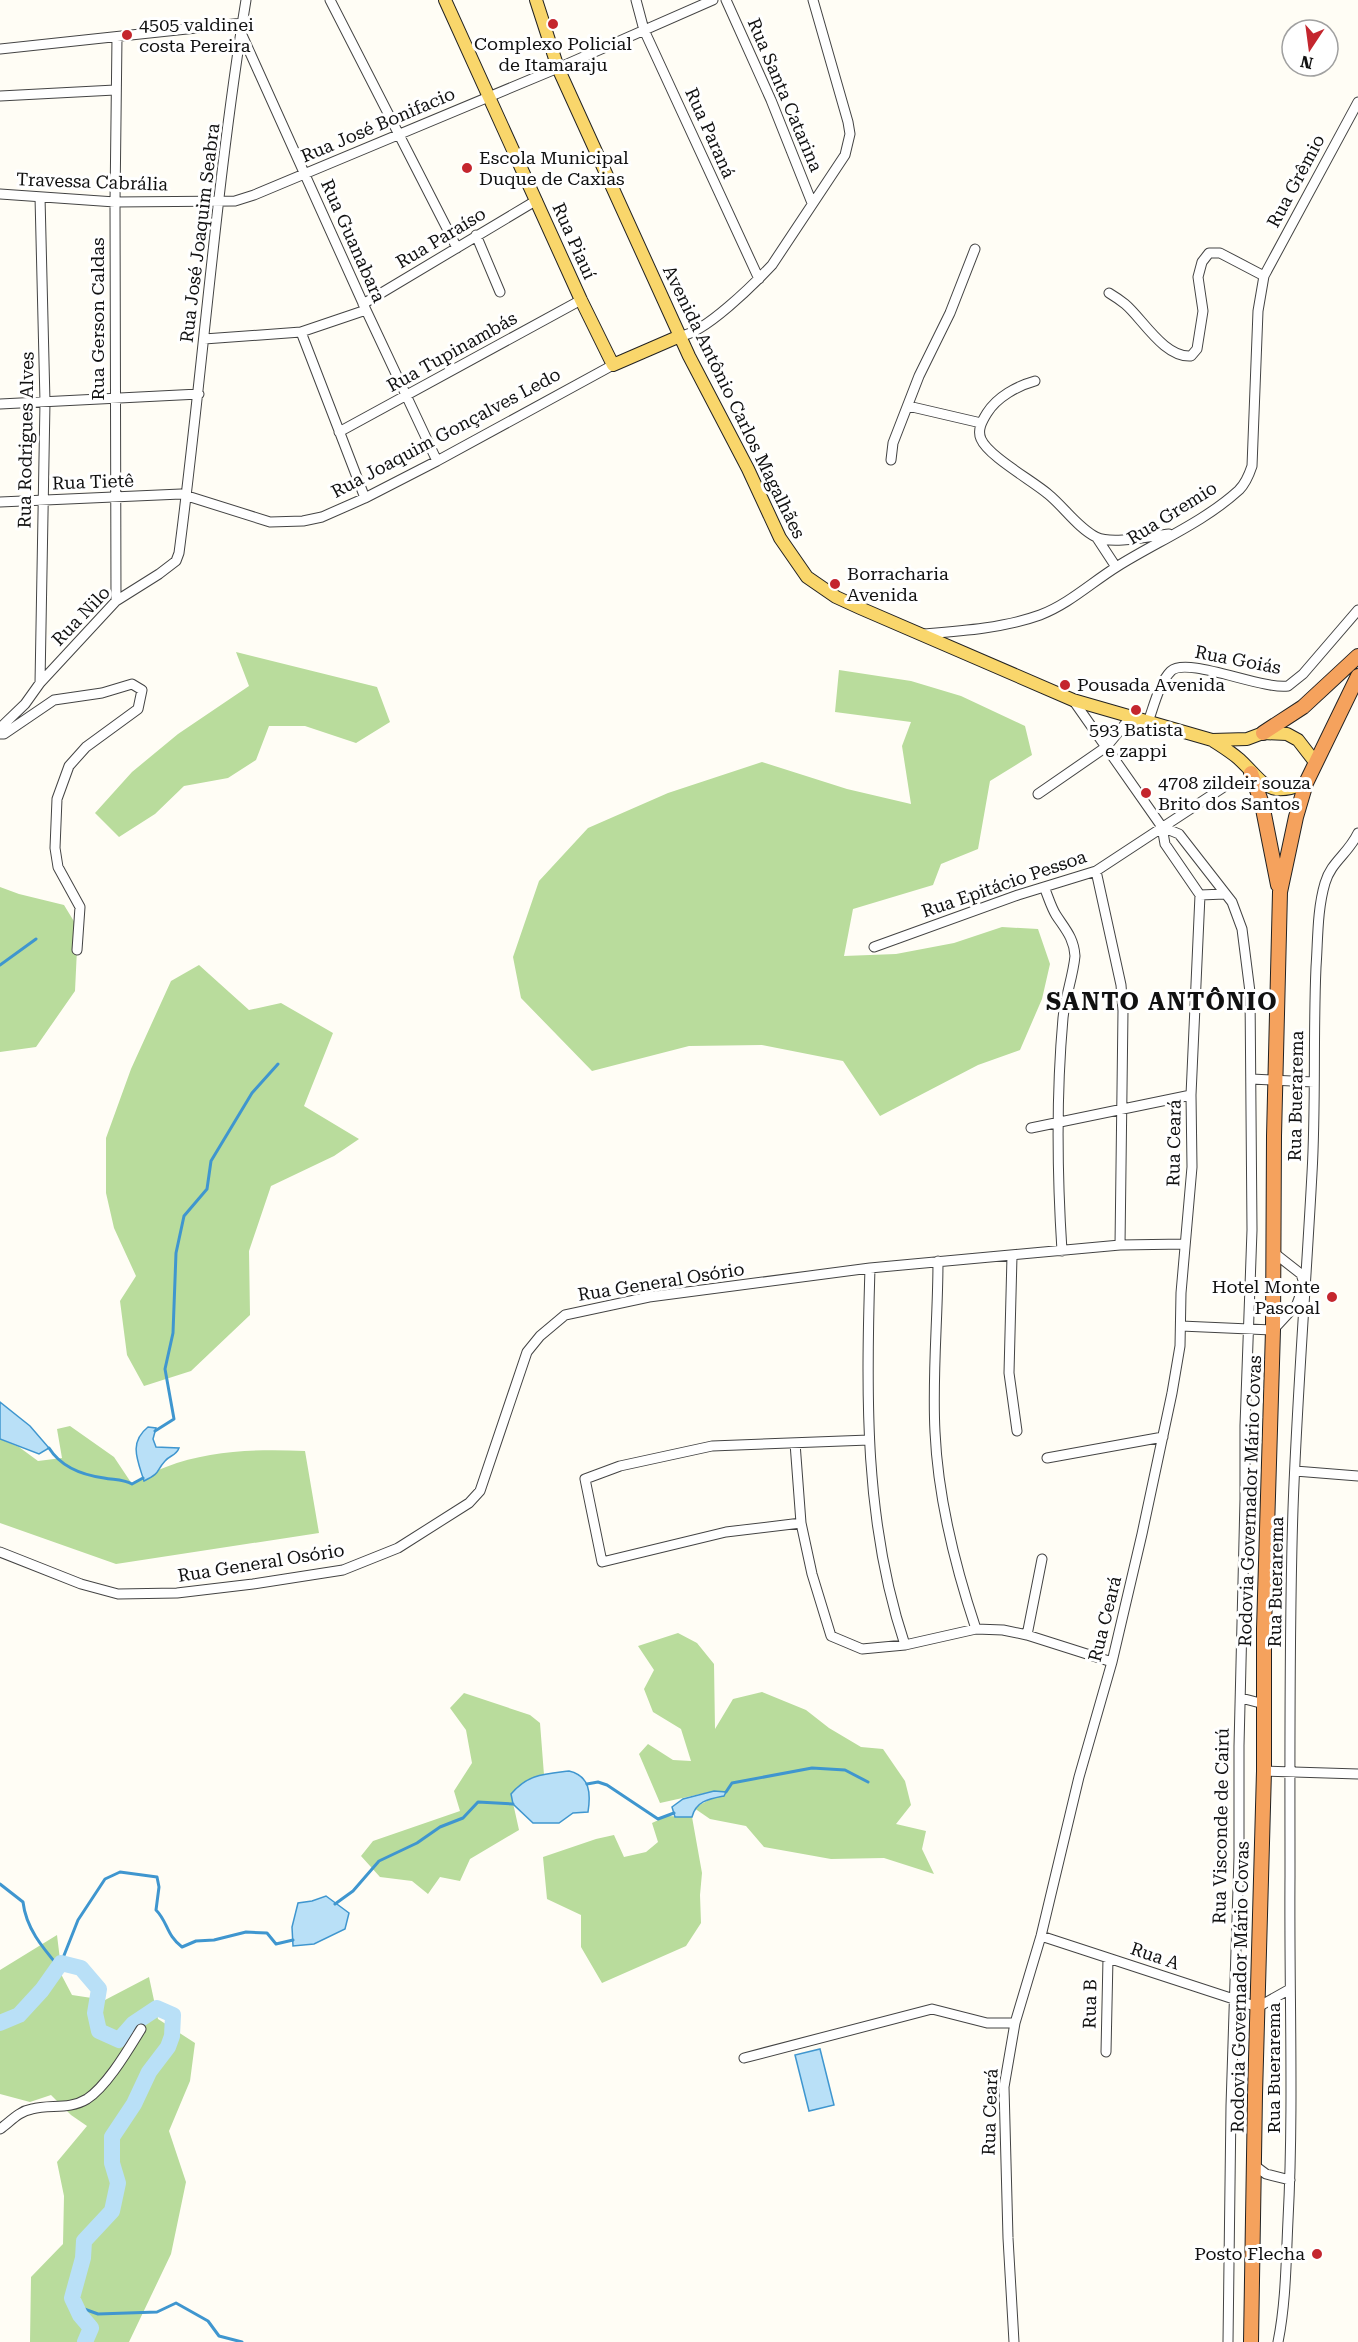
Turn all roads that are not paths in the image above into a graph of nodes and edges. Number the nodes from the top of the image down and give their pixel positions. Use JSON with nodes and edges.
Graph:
{"nodes":[{"id":1,"x":246,"y":0,"type":"edge"},
{"id":2,"x":330,"y":0,"type":"edge"},
{"id":3,"x":445,"y":0,"type":"edge"},
{"id":4,"x":536,"y":0,"type":"edge"},
{"id":5,"x":636,"y":0,"type":"edge"},
{"id":6,"x":713,"y":0,"type":"edge"},
{"id":7,"x":726,"y":0,"type":"edge"},
{"id":8,"x":813,"y":0,"type":"edge"},
{"id":9,"x":243,"y":23,"type":"junction"},
{"id":10,"x":644,"y":30,"type":"junction"},
{"id":11,"x":241,"y":33,"type":"junction"},
{"id":12,"x":117,"y":37,"type":"junction"},
{"id":13,"x":0,"y":49,"type":"edge"},
{"id":14,"x":558,"y":68,"type":"junction"},
{"id":15,"x":115,"y":90,"type":"junction"},
{"id":16,"x":0,"y":96,"type":"edge"},
{"id":17,"x":490,"y":96,"type":"junction"},
{"id":18,"x":1358,"y":102,"type":"edge"},
{"id":19,"x":399,"y":134,"type":"junction"},
{"id":20,"x":304,"y":174,"type":"junction"},
{"id":21,"x":0,"y":194,"type":"edge"},
{"id":22,"x":40,"y":197,"type":"junction"},
{"id":23,"x":537,"y":201,"type":"junction"},
{"id":24,"x":115,"y":202,"type":"junction"},
{"id":25,"x":218,"y":202,"type":"junction"},
{"id":26,"x":812,"y":203,"type":"junction"},
{"id":27,"x":476,"y":235,"type":"junction"},
{"id":28,"x":457,"y":248,"type":"junction"},
{"id":29,"x":975,"y":249,"type":"dead end"},
{"id":30,"x":1264,"y":276,"type":"junction"},
{"id":31,"x":759,"y":279,"type":"junction"},
{"id":32,"x":500,"y":292,"type":"dead end"},
{"id":33,"x":1109,"y":293,"type":"dead end"},
{"id":34,"x":581,"y":300,"type":"junction"},
{"id":35,"x":364,"y":307,"type":"junction"},
{"id":36,"x":301,"y":332,"type":"junction"},
{"id":37,"x":680,"y":336,"type":"junction"},
{"id":38,"x":204,"y":339,"type":"junction"},
{"id":39,"x":613,"y":365,"type":"junction"},
{"id":40,"x":1035,"y":381,"type":"dead end"},
{"id":41,"x":199,"y":394,"type":"junction"},
{"id":42,"x":406,"y":397,"type":"junction"},
{"id":43,"x":114,"y":398,"type":"junction"},
{"id":44,"x":45,"y":402,"type":"junction"},
{"id":45,"x":0,"y":404,"type":"edge"},
{"id":46,"x":908,"y":406,"type":"junction"},
{"id":47,"x":981,"y":423,"type":"junction"},
{"id":48,"x":339,"y":432,"type":"junction"},
{"id":49,"x":891,"y":460,"type":"dead end"},
{"id":50,"x":437,"y":461,"type":"junction"},
{"id":51,"x":190,"y":471,"type":"joint"},
{"id":52,"x":187,"y":496,"type":"junction"},
{"id":53,"x":114,"y":498,"type":"junction"},
{"id":54,"x":365,"y":498,"type":"junction"},
{"id":55,"x":42,"y":500,"type":"junction"},
{"id":56,"x":0,"y":502,"type":"edge"},
{"id":57,"x":1173,"y":533,"type":"junction"},
{"id":58,"x":1097,"y":537,"type":"junction"},
{"id":59,"x":1116,"y":567,"type":"junction"},
{"id":60,"x":116,"y":601,"type":"junction"},
{"id":61,"x":1358,"y":610,"type":"edge"},
{"id":62,"x":920,"y":634,"type":"junction"},
{"id":63,"x":1358,"y":656,"type":"edge"},
{"id":64,"x":1356,"y":681,"type":"edge"},
{"id":65,"x":40,"y":683,"type":"junction"},
{"id":66,"x":1073,"y":700,"type":"junction"},
{"id":67,"x":1131,"y":717,"type":"junction"},
{"id":68,"x":1148,"y":722,"type":"junction"},
{"id":69,"x":0,"y":728,"type":"edge"},
{"id":70,"x":1263,"y":733,"type":"junction"},
{"id":71,"x":0,"y":734,"type":"edge"},
{"id":72,"x":1247,"y":739,"type":"junction"},
{"id":73,"x":1212,"y":740,"type":"junction"},
{"id":74,"x":1106,"y":747,"type":"junction"},
{"id":75,"x":1239,"y":760,"type":"junction"},
{"id":76,"x":1315,"y":762,"type":"junction"},
{"id":77,"x":1251,"y":773,"type":"junction"},
{"id":78,"x":1230,"y":783,"type":"dead end"},
{"id":79,"x":1306,"y":783,"type":"junction"},
{"id":80,"x":1038,"y":794,"type":"dead end"},
{"id":81,"x":1162,"y":827,"type":"junction"},
{"id":82,"x":1358,"y":833,"type":"edge"},
{"id":83,"x":1096,"y":871,"type":"junction"},
{"id":84,"x":1044,"y":887,"type":"junction"},
{"id":85,"x":1280,"y":892,"type":"junction"},
{"id":86,"x":1225,"y":894,"type":"junction"},
{"id":87,"x":1200,"y":895,"type":"junction"},
{"id":88,"x":874,"y":947,"type":"dead end"},
{"id":89,"x":77,"y":950,"type":"dead end"},
{"id":90,"x":1251,"y":1079,"type":"junction"},
{"id":91,"x":1275,"y":1080,"type":"junction"},
{"id":92,"x":1314,"y":1082,"type":"junction"},
{"id":93,"x":1191,"y":1095,"type":"junction"},
{"id":94,"x":1122,"y":1109,"type":"junction"},
{"id":95,"x":1057,"y":1123,"type":"junction"},
{"id":96,"x":1031,"y":1128,"type":"dead end"},
{"id":97,"x":1185,"y":1244,"type":"junction"},
{"id":98,"x":1120,"y":1245,"type":"junction"},
{"id":99,"x":1062,"y":1251,"type":"junction"},
{"id":100,"x":1273,"y":1252,"type":"junction"},
{"id":101,"x":1012,"y":1256,"type":"junction"},
{"id":102,"x":938,"y":1261,"type":"junction"},
{"id":103,"x":870,"y":1268,"type":"junction"},
{"id":104,"x":1305,"y":1283,"type":"junction"},
{"id":105,"x":1181,"y":1326,"type":"junction"},
{"id":106,"x":1250,"y":1329,"type":"junction"},
{"id":107,"x":1273,"y":1330,"type":"junction"},
{"id":108,"x":1017,"y":1431,"type":"dead end"},
{"id":109,"x":1163,"y":1437,"type":"junction"},
{"id":110,"x":868,"y":1440,"type":"junction"},
{"id":111,"x":795,"y":1443,"type":"junction"},
{"id":112,"x":1047,"y":1458,"type":"dead end"},
{"id":113,"x":1295,"y":1471,"type":"junction"},
{"id":114,"x":1358,"y":1476,"type":"edge"},
{"id":115,"x":801,"y":1523,"type":"junction"},
{"id":116,"x":0,"y":1552,"type":"edge"},
{"id":117,"x":1042,"y":1559,"type":"dead end"},
{"id":118,"x":976,"y":1629,"type":"junction"},
{"id":119,"x":1028,"y":1635,"type":"junction"},
{"id":120,"x":905,"y":1645,"type":"junction"},
{"id":121,"x":1112,"y":1662,"type":"junction"},
{"id":122,"x":1241,"y":1698,"type":"junction"},
{"id":123,"x":1264,"y":1704,"type":"junction"},
{"id":124,"x":1264,"y":1771,"type":"junction"},
{"id":125,"x":1290,"y":1772,"type":"junction"},
{"id":126,"x":1358,"y":1774,"type":"edge"},
{"id":127,"x":1041,"y":1936,"type":"junction"},
{"id":128,"x":1108,"y":1958,"type":"junction"},
{"id":129,"x":1290,"y":1989,"type":"junction"},
{"id":130,"x":1233,"y":2001,"type":"junction"},
{"id":131,"x":1258,"y":2007,"type":"junction"},
{"id":132,"x":1015,"y":2023,"type":"junction"},
{"id":133,"x":141,"y":2029,"type":"dead end"},
{"id":134,"x":1106,"y":2052,"type":"dead end"},
{"id":135,"x":744,"y":2058,"type":"dead end"},
{"id":136,"x":0,"y":2128,"type":"edge"},
{"id":137,"x":1254,"y":2165,"type":"junction"},
{"id":138,"x":1290,"y":2180,"type":"junction"},
{"id":139,"x":1014,"y":2342,"type":"edge"},
{"id":140,"x":1228,"y":2342,"type":"edge"},
{"id":141,"x":1251,"y":2342,"type":"edge"},
{"id":142,"x":1278,"y":2342,"type":"edge"}],
"edges":[{"from":1,"to":9,"type":"street","name":"Rua José Joaquim Seabra"},
{"from":2,"to":19,"type":"street"},
{"from":3,"to":17,"type":"main road","name":"Rua Piauí"},
{"from":4,"to":14,"type":"main road","name":"Avenida Antônio Carlos Magalhães"},
{"from":5,"to":10,"type":"street","name":"Rua Paraná"},
{"from":6,"to":10,"type":"street","name":"Rua José Bonifacio"},
{"from":7,"to":26,"type":"street","name":"Rua Santa Catarina"},
{"from":8,"to":26,"type":"street"},
{"from":9,"to":11,"type":"street","name":"Rua José Joaquim Seabra"},
{"from":9,"to":12,"type":"street"},
{"from":10,"to":14,"type":"street","name":"Rua José Bonifacio"},
{"from":10,"to":31,"type":"street","name":"Rua Paraná"},
{"from":11,"to":20,"type":"street","name":"Rua Guanabara"},
{"from":11,"to":25,"type":"street","name":"Rua José Joaquim Seabra"},
{"from":12,"to":13,"type":"street"},
{"from":12,"to":15,"type":"street","name":"Rua Gerson Caldas"},
{"from":14,"to":17,"type":"street","name":"Rua José Bonifacio"},
{"from":14,"to":37,"type":"main road","name":"Avenida Antônio Carlos Magalhães"},
{"from":15,"to":16,"type":"street"},
{"from":15,"to":24,"type":"street","name":"Rua Gerson Caldas"},
{"from":17,"to":19,"type":"street","name":"Rua José Bonifacio"},
{"from":17,"to":23,"type":"main road","name":"Rua Piauí"},
{"from":18,"to":30,"type":"street","name":"Rua Grêmio"},
{"from":19,"to":20,"type":"street","name":"Rua José Bonifacio"},
{"from":19,"to":28,"type":"street"},
{"from":20,"to":25,"type":"street","name":"Rua José Bonifacio"},
{"from":20,"to":35,"type":"street","name":"Rua Guanabara"},
{"from":21,"to":22,"type":"street","name":"Travessa Cabrália"},
{"from":22,"to":24,"type":"street","name":"Travessa Cabrália"},
{"from":22,"to":44,"type":"street","name":"Rua Rodrigues Alves"},
{"from":23,"to":27,"type":"street","name":"Rua Paraíso"},
{"from":23,"to":34,"type":"main road","name":"Rua Piauí"},
{"from":24,"to":25,"type":"street","name":"Travessa Cabrália"},
{"from":24,"to":43,"type":"street","name":"Rua Gerson Caldas"},
{"from":25,"to":38,"type":"street","name":"Rua José Joaquim Seabra"},
{"from":26,"to":31,"type":"street"},
{"from":27,"to":28,"type":"street","name":"Rua Paraíso"},
{"from":27,"to":32,"type":"street"},
{"from":28,"to":35,"type":"street","name":"Rua Paraíso"},
{"from":29,"to":46,"type":"street"},
{"from":30,"to":33,"type":"street"},
{"from":30,"to":57,"type":"street","name":"Rua Gremio"},
{"from":31,"to":37,"type":"street"},
{"from":34,"to":39,"type":"main road","name":"Rua Piauí"},
{"from":34,"to":42,"type":"street","name":"Rua Tupinambás"},
{"from":35,"to":36,"type":"street","name":"Rua Paraíso"},
{"from":35,"to":42,"type":"street","name":"Rua Guanabara"},
{"from":36,"to":38,"type":"street","name":"Rua Paraíso"},
{"from":36,"to":48,"type":"street"},
{"from":37,"to":39,"type":"main road","name":"Rua Joaquim Gonçalves Ledo"},
{"from":37,"to":62,"type":"main road","name":"Avenida Antônio Carlos Magalhães"},
{"from":38,"to":41,"type":"street","name":"Rua José Joaquim Seabra"},
{"from":39,"to":50,"type":"street","name":"Rua Joaquim Gonçalves Ledo"},
{"from":40,"to":47,"type":"street"},
{"from":41,"to":43,"type":"street"},
{"from":41,"to":51,"type":"street","name":"Rua José Joaquim Seabra"},
{"from":42,"to":48,"type":"street","name":"Rua Tupinambás"},
{"from":42,"to":50,"type":"street","name":"Rua Guanabara"},
{"from":43,"to":44,"type":"street"},
{"from":43,"to":53,"type":"street","name":"Rua Gerson Caldas"},
{"from":44,"to":45,"type":"street"},
{"from":44,"to":55,"type":"street","name":"Rua Rodrigues Alves"},
{"from":46,"to":47,"type":"street"},
{"from":46,"to":49,"type":"street"},
{"from":47,"to":58,"type":"street"},
{"from":48,"to":54,"type":"street"},
{"from":50,"to":54,"type":"street","name":"Rua Joaquim Gonçalves Ledo"},
{"from":51,"to":52,"type":"street","name":"Rua Nilo"},
{"from":52,"to":53,"type":"street","name":"Rua Tietê"},
{"from":52,"to":54,"type":"street","name":"Rua Joaquim Gonçalves Ledo"},
{"from":52,"to":60,"type":"street","name":"Rua Nilo"},
{"from":53,"to":55,"type":"street","name":"Rua Tietê"},
{"from":53,"to":60,"type":"street","name":"Rua Gerson Caldas"},
{"from":55,"to":56,"type":"street","name":"Rua Tietê"},
{"from":55,"to":65,"type":"street","name":"Rua Rodrigues Alves"},
{"from":57,"to":58,"type":"street"},
{"from":57,"to":59,"type":"street","name":"Rua Gremio"},
{"from":58,"to":59,"type":"street"},
{"from":59,"to":62,"type":"street","name":"Rua Gremio"},
{"from":60,"to":65,"type":"street","name":"Rua Nilo"},
{"from":61,"to":68,"type":"street","name":"Rua Goiás"},
{"from":62,"to":66,"type":"main road","name":"Avenida Antônio Carlos Magalhães"},
{"from":63,"to":70,"type":"highway"},
{"from":64,"to":76,"type":"highway","name":"Rodovia Governador Mário Covas"},
{"from":65,"to":69,"type":"street","name":"Rua Nilo"},
{"from":66,"to":67,"type":"main road","name":"Avenida Antônio Carlos Magalhães"},
{"from":66,"to":74,"type":"street"},
{"from":67,"to":68,"type":"main road","name":"Avenida Antônio Carlos Magalhães"},
{"from":67,"to":74,"type":"street"},
{"from":68,"to":73,"type":"main road","name":"Avenida Antônio Carlos Magalhães"},
{"from":70,"to":72,"type":"main road"},
{"from":70,"to":76,"type":"main road"},
{"from":71,"to":89,"type":"street"},
{"from":72,"to":73,"type":"main road"},
{"from":72,"to":75,"type":"main road"},
{"from":73,"to":75,"type":"main road"},
{"from":74,"to":80,"type":"street"},
{"from":74,"to":81,"type":"street"},
{"from":75,"to":77,"type":"main road"},
{"from":76,"to":79,"type":"highway","name":"Rodovia Governador Mário Covas"},
{"from":77,"to":79,"type":"main road"},
{"from":77,"to":85,"type":"highway"},
{"from":78,"to":81,"type":"street","name":"Rua Epitácio Pessoa"},
{"from":79,"to":85,"type":"highway","name":"Rodovia Governador Mário Covas"},
{"from":81,"to":83,"type":"street","name":"Rua Epitácio Pessoa"},
{"from":81,"to":86,"type":"street"},
{"from":81,"to":87,"type":"street"},
{"from":82,"to":92,"type":"street","name":"Rua Buerarema"},
{"from":83,"to":84,"type":"street","name":"Rua Epitácio Pessoa"},
{"from":83,"to":94,"type":"street"},
{"from":84,"to":88,"type":"street","name":"Rua Epitácio Pessoa"},
{"from":84,"to":95,"type":"street"},
{"from":85,"to":91,"type":"highway","name":"Rodovia Governador Mário Covas"},
{"from":86,"to":87,"type":"street"},
{"from":86,"to":90,"type":"street"},
{"from":87,"to":93,"type":"street","name":"Rua Ceará"},
{"from":90,"to":91,"type":"street"},
{"from":90,"to":106,"type":"street","name":"Rua Visconde de Cairú"},
{"from":91,"to":92,"type":"street"},
{"from":91,"to":100,"type":"highway","name":"Rodovia Governador Mário Covas"},
{"from":92,"to":104,"type":"street","name":"Rua Buerarema"},
{"from":93,"to":94,"type":"street"},
{"from":93,"to":97,"type":"street","name":"Rua Ceará"},
{"from":94,"to":95,"type":"street"},
{"from":94,"to":98,"type":"street"},
{"from":95,"to":96,"type":"street"},
{"from":95,"to":99,"type":"street"},
{"from":97,"to":98,"type":"street","name":"Rua General Osório"},
{"from":97,"to":105,"type":"street","name":"Rua Ceará"},
{"from":98,"to":99,"type":"street","name":"Rua General Osório"},
{"from":99,"to":101,"type":"street","name":"Rua General Osório"},
{"from":100,"to":104,"type":"street"},
{"from":100,"to":107,"type":"highway","name":"Rodovia Governador Mário Covas"},
{"from":101,"to":102,"type":"street","name":"Rua General Osório"},
{"from":101,"to":108,"type":"street"},
{"from":102,"to":103,"type":"street","name":"Rua General Osório"},
{"from":102,"to":118,"type":"street"},
{"from":103,"to":110,"type":"street"},
{"from":103,"to":116,"type":"street","name":"Rua General Osório"},
{"from":104,"to":107,"type":"street"},
{"from":104,"to":113,"type":"street","name":"Rua Buerarema"},
{"from":105,"to":106,"type":"street"},
{"from":105,"to":109,"type":"street","name":"Rua Ceará"},
{"from":106,"to":107,"type":"street"},
{"from":106,"to":122,"type":"street","name":"Rua Visconde de Cairú"},
{"from":107,"to":123,"type":"highway","name":"Rodovia Governador Mário Covas"},
{"from":109,"to":112,"type":"street"},
{"from":109,"to":121,"type":"street","name":"Rua Ceará"},
{"from":110,"to":111,"type":"street"},
{"from":110,"to":120,"type":"street"},
{"from":111,"to":115,"type":"street"},
{"from":111,"to":115,"type":"street"},
{"from":113,"to":114,"type":"street"},
{"from":113,"to":125,"type":"street","name":"Rua Buerarema"},
{"from":115,"to":120,"type":"street"},
{"from":117,"to":119,"type":"street"},
{"from":118,"to":119,"type":"street"},
{"from":118,"to":120,"type":"street"},
{"from":119,"to":121,"type":"street"},
{"from":121,"to":127,"type":"street","name":"Rua Ceará"},
{"from":122,"to":123,"type":"street"},
{"from":122,"to":130,"type":"street","name":"Rua Visconde de Cairú"},
{"from":123,"to":124,"type":"highway","name":"Rodovia Governador Mário Covas"},
{"from":124,"to":125,"type":"street"},
{"from":124,"to":131,"type":"highway","name":"Rodovia Governador Mário Covas"},
{"from":125,"to":126,"type":"street"},
{"from":125,"to":129,"type":"street","name":"Rua Buerarema"},
{"from":127,"to":128,"type":"street","name":"Rua A"},
{"from":127,"to":132,"type":"street","name":"Rua Ceará"},
{"from":128,"to":130,"type":"street","name":"Rua A"},
{"from":128,"to":134,"type":"street","name":"Rua B"},
{"from":129,"to":131,"type":"street"},
{"from":129,"to":138,"type":"street","name":"Rua Buerarema"},
{"from":130,"to":131,"type":"street","name":"Rua A"},
{"from":130,"to":140,"type":"street","name":"Rua Visconde de Cairú"},
{"from":131,"to":137,"type":"highway","name":"Rodovia Governador Mário Covas"},
{"from":132,"to":135,"type":"street"},
{"from":132,"to":139,"type":"street","name":"Rua Ceará"},
{"from":133,"to":136,"type":"street"},
{"from":137,"to":138,"type":"street"},
{"from":137,"to":141,"type":"highway","name":"Rodovia Governador Mário Covas"},
{"from":138,"to":142,"type":"street","name":"Rua Buerarema"}]}
